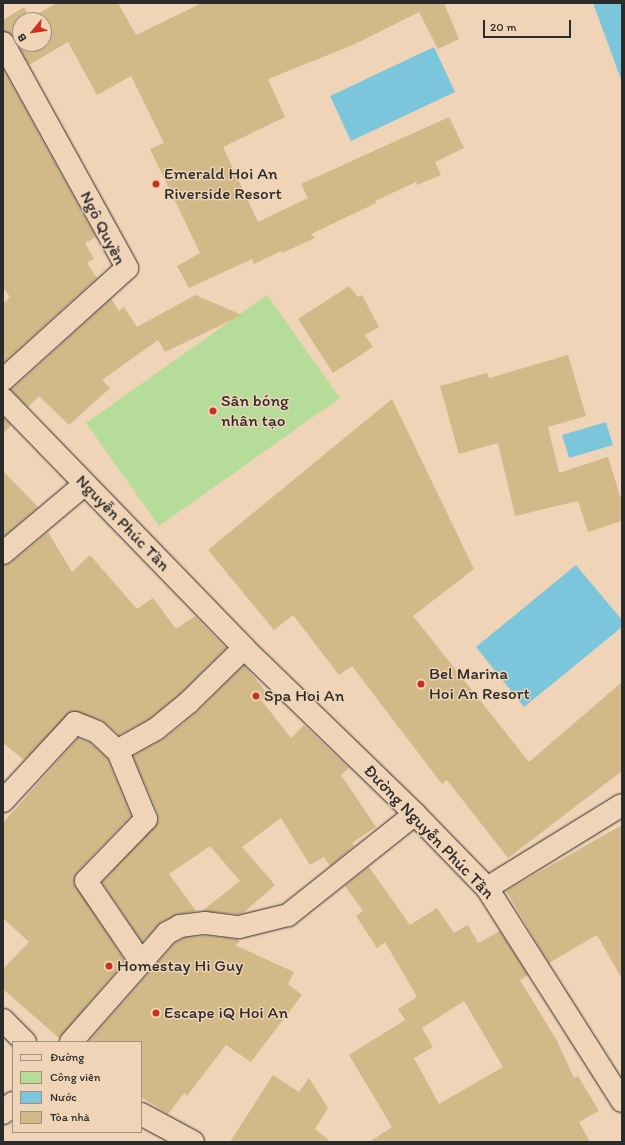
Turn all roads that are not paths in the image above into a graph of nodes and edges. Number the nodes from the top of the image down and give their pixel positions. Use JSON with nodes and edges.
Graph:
{"nodes":[{"id":1,"x":3,"y":42,"type":"edge"},
{"id":2,"x":3,"y":380,"type":"edge"},
{"id":3,"x":3,"y":399,"type":"edge"},
{"id":4,"x":85,"y":484,"type":"junction"},
{"id":5,"x":3,"y":553,"type":"edge"},
{"id":6,"x":244,"y":648,"type":"junction"},
{"id":7,"x":117,"y":749,"type":"junction"},
{"id":8,"x":3,"y":801,"type":"edge"},
{"id":9,"x":622,"y":804,"type":"edge"},
{"id":10,"x":415,"y":814,"type":"junction"},
{"id":11,"x":487,"y":888,"type":"junction"},
{"id":12,"x":141,"y":962,"type":"junction"},
{"id":13,"x":3,"y":1020,"type":"edge"},
{"id":14,"x":24,"y":1041,"type":"edge"},
{"id":15,"x":72,"y":1041,"type":"edge"},
{"id":16,"x":614,"y":1076,"type":"edge"},
{"id":17,"x":622,"y":1101,"type":"edge"},
{"id":18,"x":12,"y":1104,"type":"edge"},
{"id":19,"x":3,"y":1113,"type":"edge"},
{"id":20,"x":142,"y":1115,"type":"edge"},
{"id":21,"x":193,"y":1142,"type":"edge"}],
"edges":[{"from":1,"to":2,"type":"street","name":"Ngô Quyền"},
{"from":3,"to":4,"type":"street","name":"Nguyễn Phúc Tần"},
{"from":4,"to":5,"type":"street"},
{"from":4,"to":6,"type":"street","name":"Nguyễn Phúc Tần"},
{"from":6,"to":7,"type":"street"},
{"from":6,"to":10,"type":"street","name":"Đường Nguyễn Phúc Tần"},
{"from":7,"to":8,"type":"street"},
{"from":7,"to":12,"type":"street"},
{"from":9,"to":11,"type":"street"},
{"from":10,"to":11,"type":"street","name":"Đường Nguyễn Phúc Tần"},
{"from":10,"to":12,"type":"street"},
{"from":11,"to":16,"type":"street","name":"Đường Nguyễn Phúc Tần"},
{"from":12,"to":15,"type":"street"},
{"from":13,"to":14,"type":"street"},
{"from":16,"to":17,"type":"street","name":"Đường Nguyễn Phúc Tần"},
{"from":18,"to":19,"type":"street"},
{"from":20,"to":21,"type":"street"}]}
